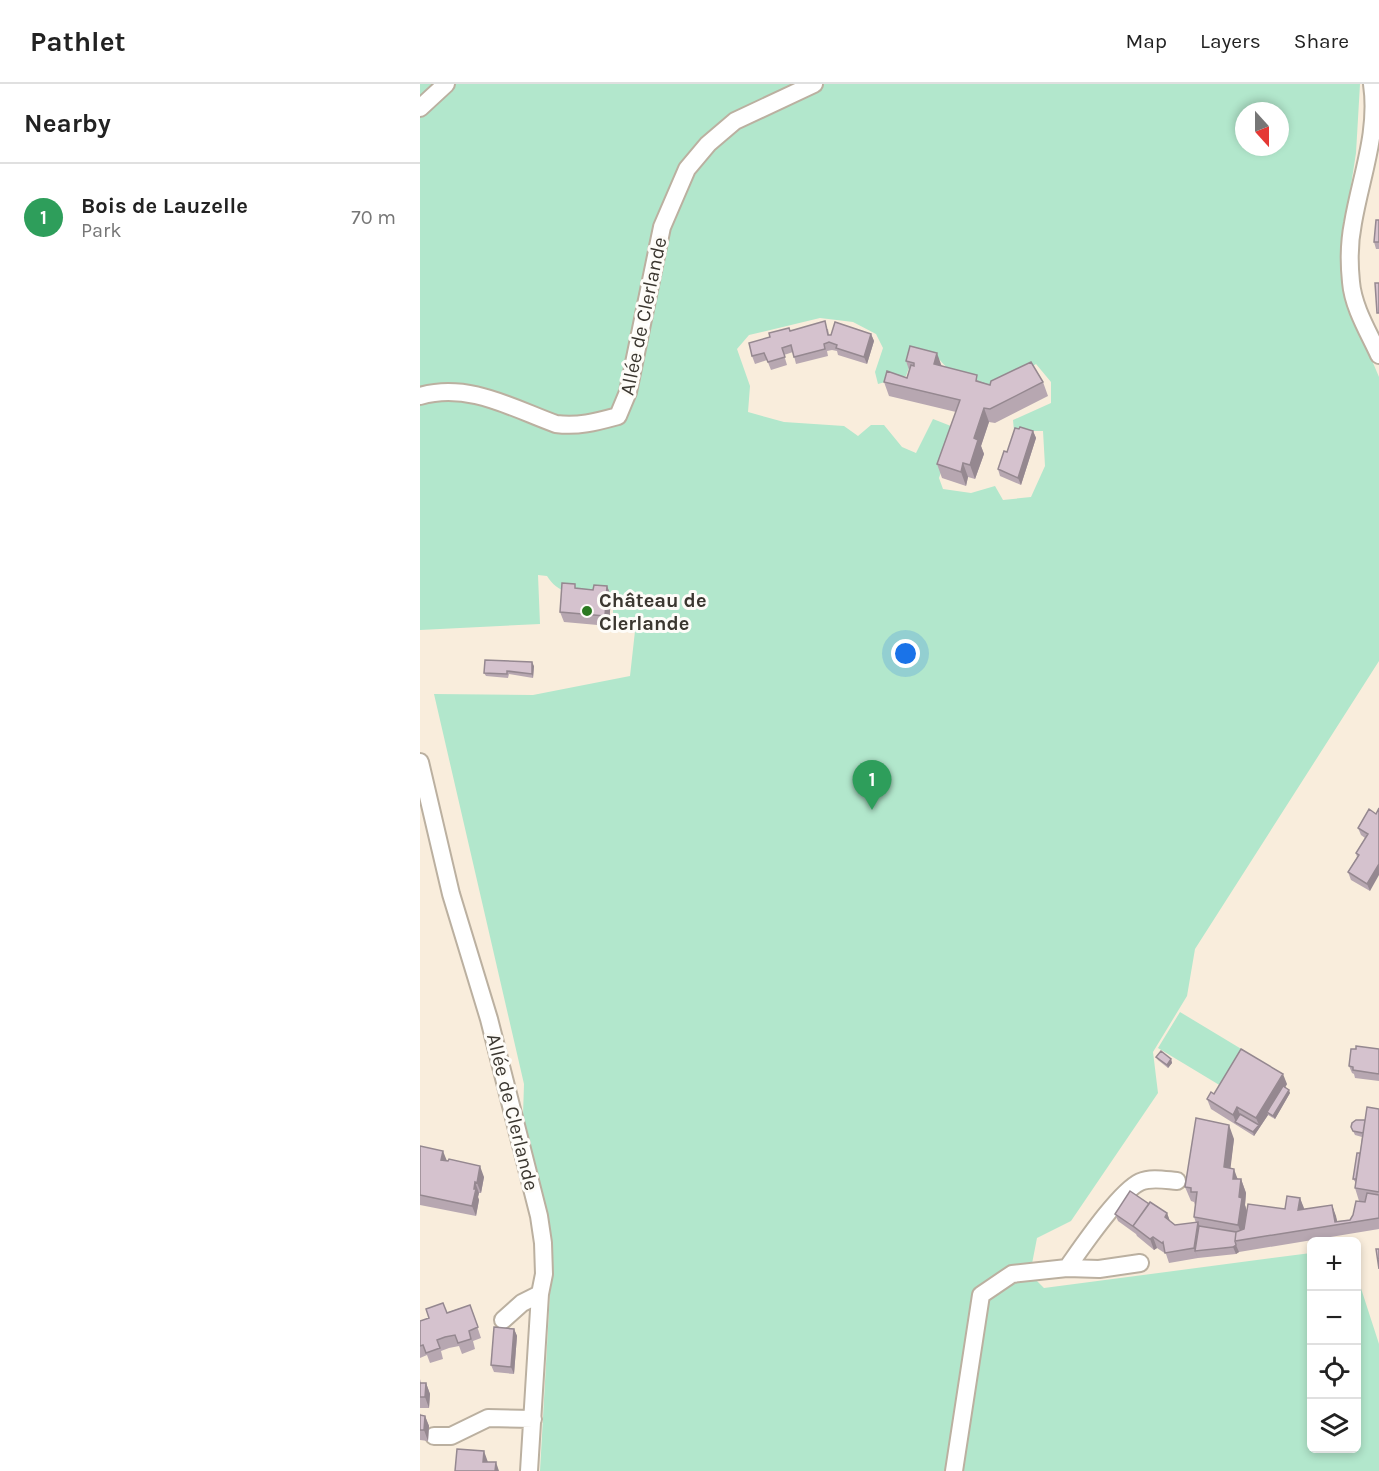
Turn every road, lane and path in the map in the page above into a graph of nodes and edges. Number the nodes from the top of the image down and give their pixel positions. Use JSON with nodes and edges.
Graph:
{"nodes":[{"id":1,"x":446,"y":84,"type":"edge"},
{"id":2,"x":814,"y":84,"type":"edge"},
{"id":3,"x":1372,"y":84,"type":"edge"},
{"id":4,"x":420,"y":108,"type":"edge"},
{"id":5,"x":1379,"y":355,"type":"edge"},
{"id":6,"x":420,"y":396,"type":"edge"},
{"id":7,"x":420,"y":762,"type":"edge"},
{"id":8,"x":1177,"y":1181,"type":"dead end"},
{"id":9,"x":1140,"y":1263,"type":"dead end"},
{"id":10,"x":1067,"y":1268,"type":"junction"},
{"id":11,"x":540,"y":1294,"type":"junction"},
{"id":12,"x":503,"y":1320,"type":"dead end"},
{"id":13,"x":533,"y":1419,"type":"junction"},
{"id":14,"x":434,"y":1436,"type":"dead end"},
{"id":15,"x":529,"y":1471,"type":"edge"},
{"id":16,"x":954,"y":1471,"type":"edge"}],
"edges":[{"from":1,"to":4,"type":"street"},
{"from":2,"to":6,"type":"street","name":"Allée de Clerlande"},
{"from":3,"to":5,"type":"street"},
{"from":7,"to":11,"type":"street","name":"Allée de Clerlande"},
{"from":8,"to":10,"type":"street"},
{"from":9,"to":10,"type":"street"},
{"from":10,"to":16,"type":"street"},
{"from":11,"to":12,"type":"street"},
{"from":11,"to":13,"type":"street","name":"Allée de Clerlande"},
{"from":13,"to":14,"type":"street"},
{"from":13,"to":15,"type":"street","name":"Allée de Clerlande"}]}
